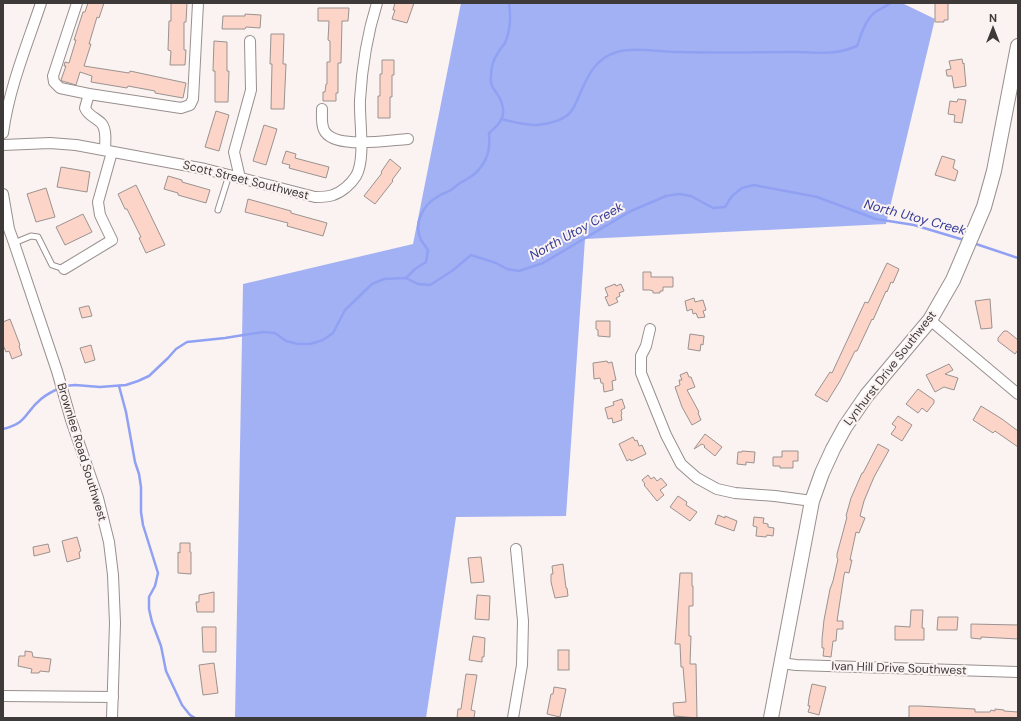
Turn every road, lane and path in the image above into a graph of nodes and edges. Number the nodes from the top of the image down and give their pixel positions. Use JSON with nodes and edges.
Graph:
{"nodes":[{"id":1,"x":41,"y":3,"type":"edge"},
{"id":2,"x":77,"y":3,"type":"edge"},
{"id":3,"x":198,"y":3,"type":"edge"},
{"id":4,"x":377,"y":3,"type":"edge"},
{"id":5,"x":250,"y":41,"type":"dead end"},
{"id":6,"x":1018,"y":46,"type":"edge"},
{"id":7,"x":88,"y":94,"type":"junction"},
{"id":8,"x":1013,"y":99,"type":"edge"},
{"id":9,"x":322,"y":109,"type":"dead end"},
{"id":10,"x":3,"y":133,"type":"edge"},
{"id":11,"x":408,"y":139,"type":"dead end"},
{"id":12,"x":361,"y":142,"type":"junction"},
{"id":13,"x":3,"y":145,"type":"edge"},
{"id":14,"x":108,"y":151,"type":"junction"},
{"id":15,"x":229,"y":175,"type":"junction"},
{"id":16,"x":240,"y":178,"type":"junction"},
{"id":17,"x":3,"y":194,"type":"edge"},
{"id":18,"x":218,"y":210,"type":"dead end"},
{"id":19,"x":14,"y":243,"type":"junction"},
{"id":20,"x":64,"y":269,"type":"joint"},
{"id":21,"x":930,"y":320,"type":"junction"},
{"id":22,"x":650,"y":329,"type":"dead end"},
{"id":23,"x":1018,"y":394,"type":"edge"},
{"id":24,"x":812,"y":501,"type":"junction"},
{"id":25,"x":516,"y":549,"type":"dead end"},
{"id":26,"x":781,"y":663,"type":"junction"},
{"id":27,"x":1018,"y":672,"type":"edge"},
{"id":28,"x":3,"y":696,"type":"edge"},
{"id":29,"x":113,"y":697,"type":"junction"},
{"id":30,"x":112,"y":718,"type":"edge"},
{"id":31,"x":513,"y":718,"type":"edge"},
{"id":32,"x":771,"y":718,"type":"edge"}],
"edges":[{"from":1,"to":10,"type":"street"},
{"from":2,"to":7,"type":"street"},
{"from":3,"to":7,"type":"street"},
{"from":4,"to":12,"type":"street","name":"Scott Street Southwest"},
{"from":5,"to":16,"type":"street"},
{"from":6,"to":8,"type":"street","name":"Lynhurst Drive Southwest"},
{"from":7,"to":14,"type":"street"},
{"from":8,"to":21,"type":"street","name":"Lynhurst Drive Southwest"},
{"from":9,"to":12,"type":"street"},
{"from":11,"to":12,"type":"street"},
{"from":12,"to":16,"type":"street","name":"Scott Street Southwest"},
{"from":13,"to":14,"type":"street","name":"Scott Street Southwest"},
{"from":14,"to":15,"type":"street","name":"Scott Street Southwest"},
{"from":14,"to":20,"type":"street"},
{"from":15,"to":16,"type":"street","name":"Scott Street Southwest"},
{"from":15,"to":18,"type":"lane"},
{"from":17,"to":19,"type":"street","name":"Brownlee Road Southwest"},
{"from":19,"to":20,"type":"lane"},
{"from":19,"to":29,"type":"street","name":"Brownlee Road Southwest"},
{"from":21,"to":23,"type":"street"},
{"from":21,"to":24,"type":"street","name":"Lynhurst Drive Southwest"},
{"from":22,"to":24,"type":"street"},
{"from":24,"to":26,"type":"street","name":"Lynhurst Drive Southwest"},
{"from":25,"to":31,"type":"street"},
{"from":26,"to":27,"type":"street","name":"Ivan Hill Drive Southwest"},
{"from":26,"to":32,"type":"street","name":"Lynhurst Drive Southwest"},
{"from":28,"to":29,"type":"street"},
{"from":29,"to":30,"type":"street","name":"Brownlee Road Southwest"}]}
